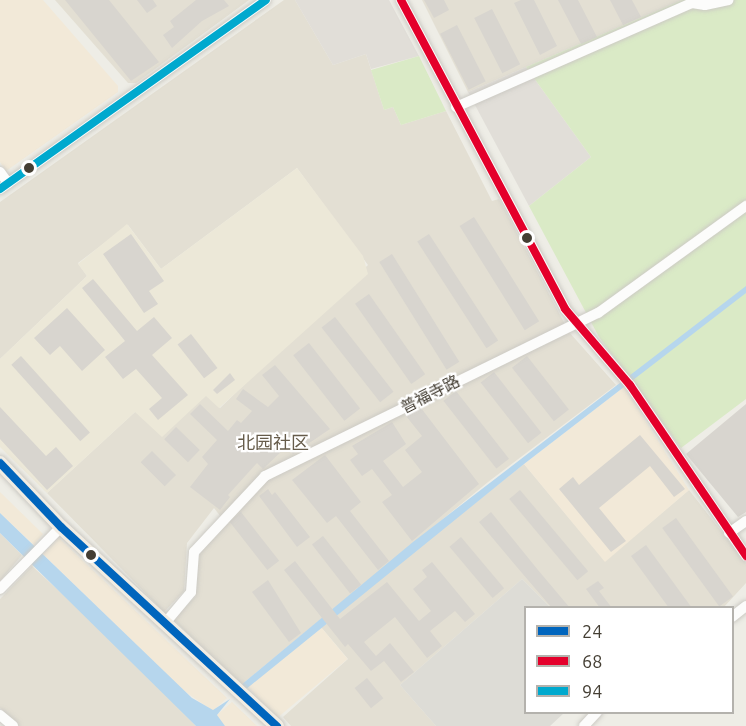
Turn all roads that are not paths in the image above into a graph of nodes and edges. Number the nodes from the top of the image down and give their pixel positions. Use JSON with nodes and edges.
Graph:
{"nodes":[{"id":1,"x":266,"y":0,"type":"edge"},
{"id":2,"x":401,"y":0,"type":"edge"},
{"id":3,"x":728,"y":0,"type":"edge"},
{"id":4,"x":456,"y":107,"type":"junction"},
{"id":5,"x":0,"y":172,"type":"edge"},
{"id":6,"x":4,"y":186,"type":"edge"},
{"id":7,"x":746,"y":206,"type":"edge"},
{"id":8,"x":573,"y":322,"type":"junction"},
{"id":9,"x":0,"y":463,"type":"edge"},
{"id":10,"x":746,"y":520,"type":"edge"},
{"id":11,"x":61,"y":526,"type":"junction"},
{"id":12,"x":729,"y":533,"type":"junction"},
{"id":13,"x":746,"y":555,"type":"edge"},
{"id":14,"x":1,"y":586,"type":"edge"},
{"id":15,"x":746,"y":606,"type":"edge"},
{"id":16,"x":734,"y":615,"type":"edge"},
{"id":17,"x":165,"y":622,"type":"junction"},
{"id":18,"x":595,"y":714,"type":"edge"},
{"id":19,"x":0,"y":715,"type":"edge"},
{"id":20,"x":13,"y":726,"type":"edge"},
{"id":21,"x":277,"y":726,"type":"edge"},
{"id":22,"x":584,"y":726,"type":"edge"}],
"edges":[{"from":1,"to":6,"type":"street"},
{"from":2,"to":4,"type":"street"},
{"from":3,"to":4,"type":"street"},
{"from":4,"to":8,"type":"street"},
{"from":5,"to":6,"type":"street"},
{"from":7,"to":8,"type":"street","name":"普福寺路"},
{"from":8,"to":12,"type":"street"},
{"from":8,"to":17,"type":"street","name":"普福寺路"},
{"from":9,"to":11,"type":"main road"},
{"from":10,"to":12,"type":"street"},
{"from":11,"to":14,"type":"street"},
{"from":11,"to":17,"type":"main road"},
{"from":12,"to":13,"type":"street"},
{"from":15,"to":16,"type":"street"},
{"from":17,"to":21,"type":"main road"},
{"from":18,"to":22,"type":"street"},
{"from":19,"to":20,"type":"street"}]}
